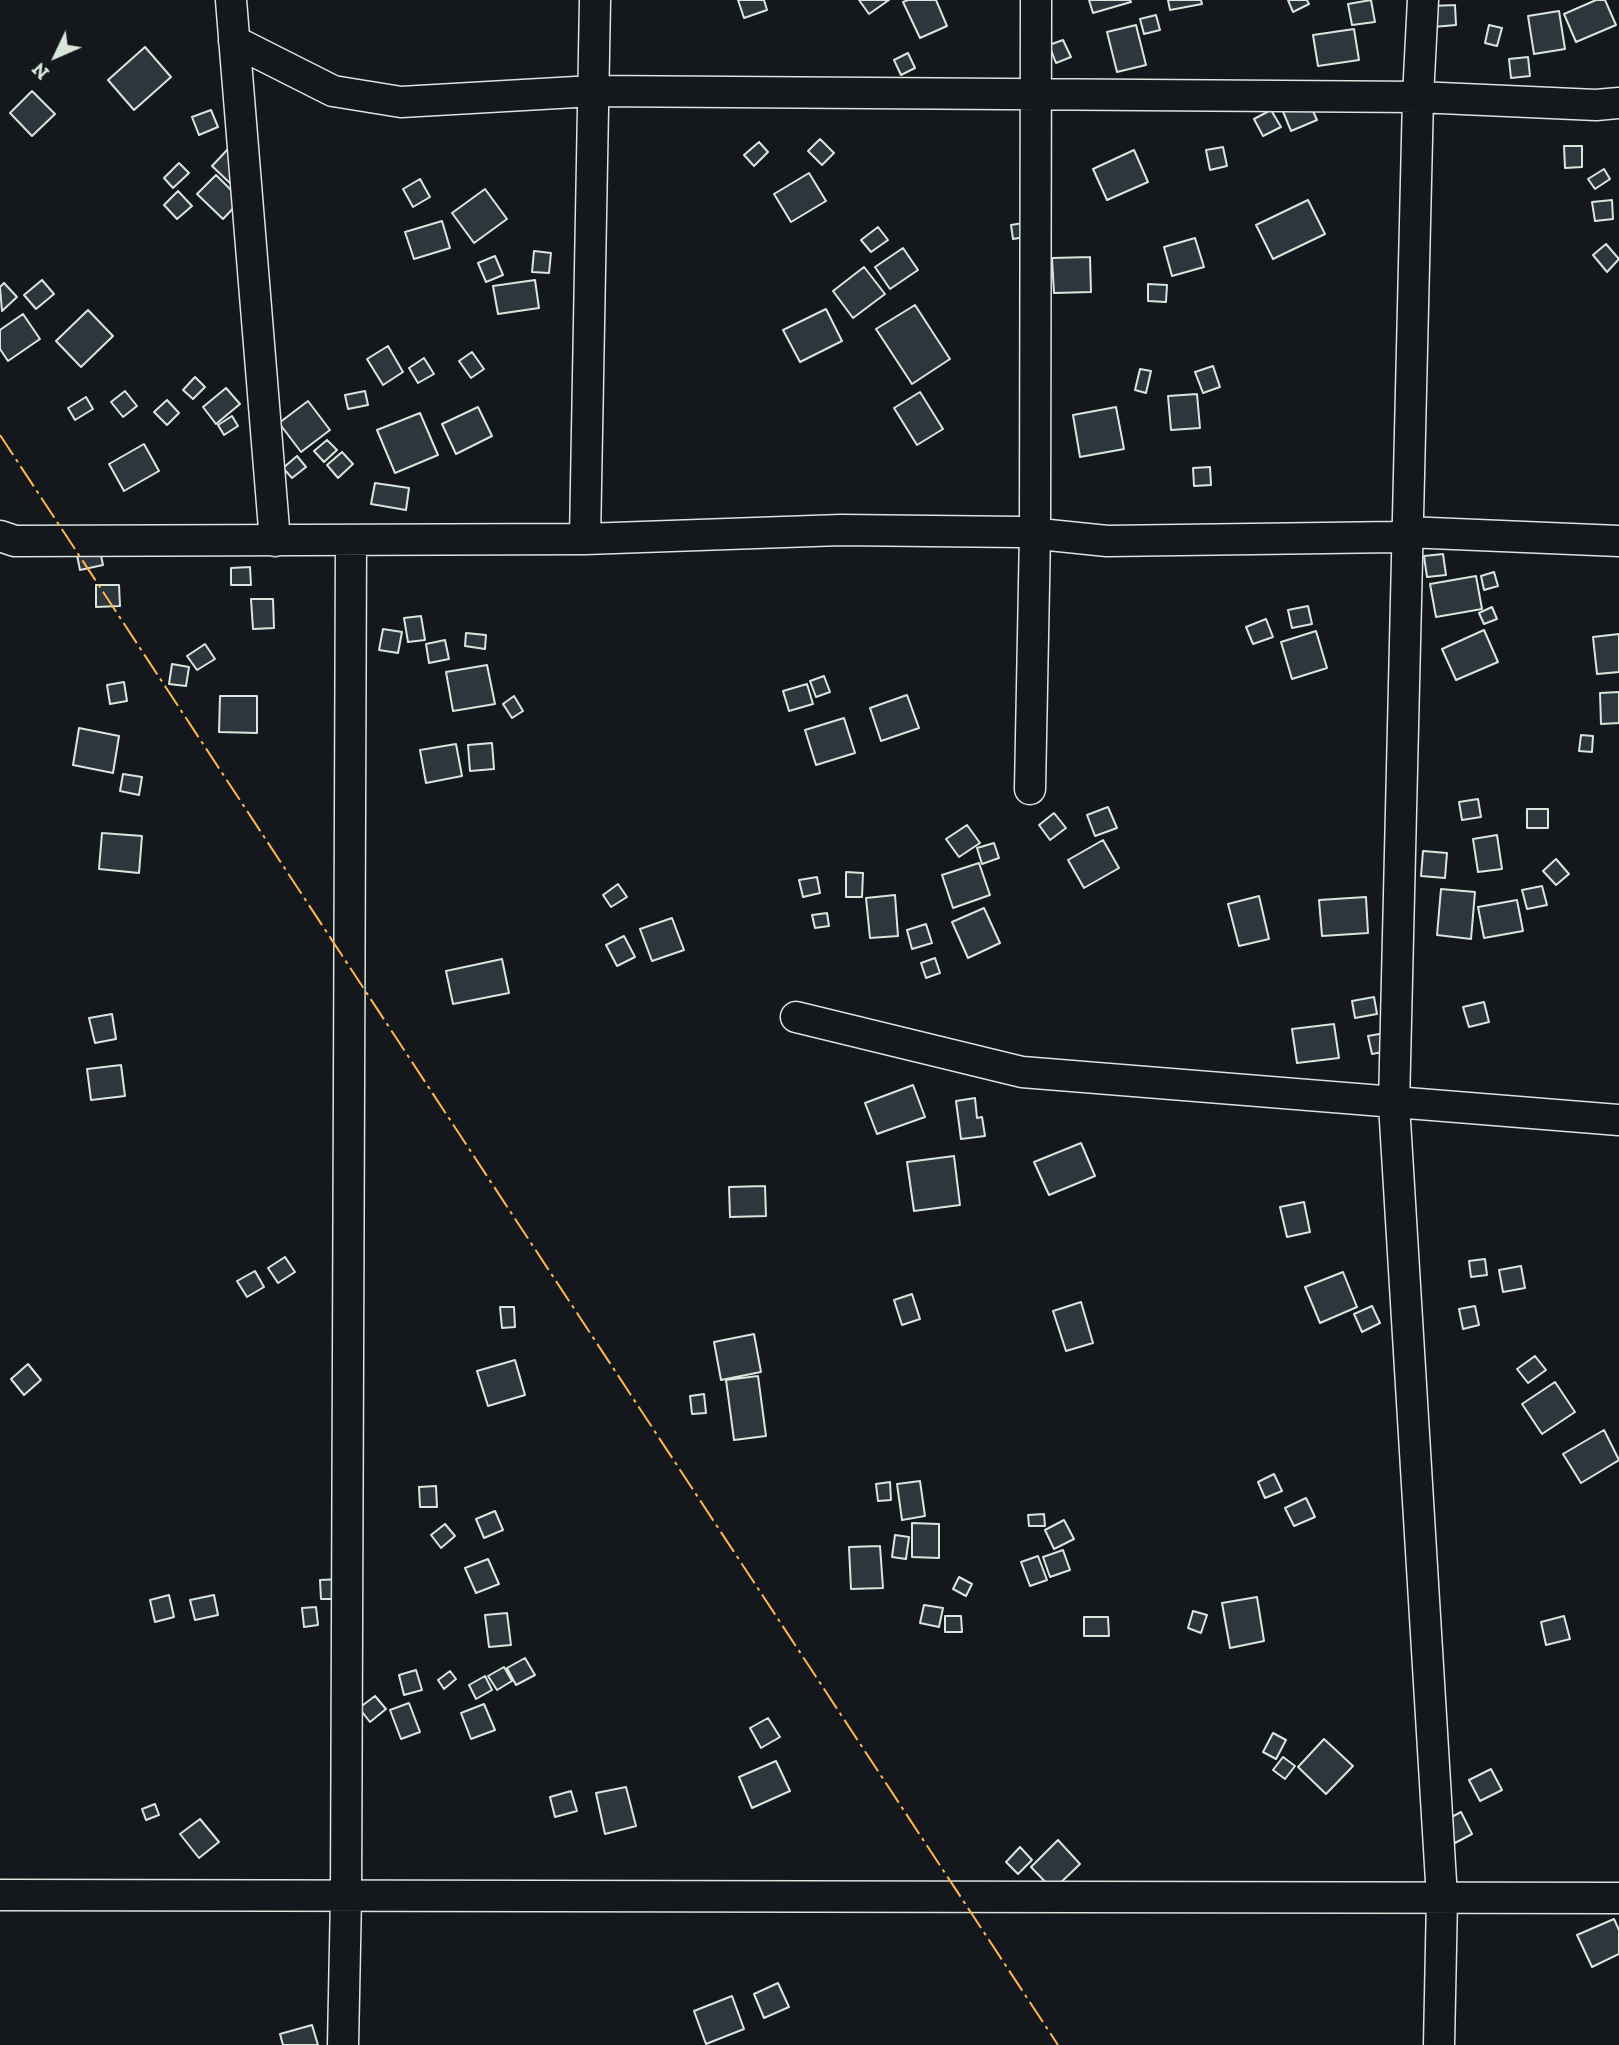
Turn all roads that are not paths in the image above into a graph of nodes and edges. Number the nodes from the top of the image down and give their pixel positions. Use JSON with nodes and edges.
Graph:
{"nodes":[{"id":1,"x":595,"y":0,"type":"edge"},
{"id":2,"x":1036,"y":0,"type":"edge"},
{"id":3,"x":1423,"y":0,"type":"edge"},
{"id":4,"x":226,"y":3,"type":"edge"},
{"id":5,"x":234,"y":41,"type":"junction"},
{"id":6,"x":593,"y":91,"type":"junction"},
{"id":7,"x":1037,"y":94,"type":"junction"},
{"id":8,"x":1418,"y":97,"type":"junction"},
{"id":9,"x":1619,"y":103,"type":"edge"},
{"id":10,"x":1407,"y":532,"type":"junction"},
{"id":11,"x":1035,"y":533,"type":"junction"},
{"id":12,"x":0,"y":536,"type":"edge"},
{"id":13,"x":585,"y":539,"type":"junction"},
{"id":14,"x":351,"y":540,"type":"junction"},
{"id":15,"x":275,"y":541,"type":"junction"},
{"id":16,"x":1619,"y":541,"type":"edge"},
{"id":17,"x":1030,"y":789,"type":"dead end"},
{"id":18,"x":796,"y":1017,"type":"dead end"},
{"id":19,"x":1394,"y":1104,"type":"junction"},
{"id":20,"x":1619,"y":1120,"type":"edge"},
{"id":21,"x":0,"y":1895,"type":"edge"},
{"id":22,"x":346,"y":1896,"type":"junction"},
{"id":23,"x":1442,"y":1898,"type":"junction"},
{"id":24,"x":1619,"y":1898,"type":"edge"},
{"id":25,"x":343,"y":2045,"type":"edge"},
{"id":26,"x":1439,"y":2045,"type":"edge"}],
"edges":[{"from":1,"to":6,"type":"street"},
{"from":2,"to":7,"type":"street"},
{"from":3,"to":8,"type":"street"},
{"from":4,"to":5,"type":"street"},
{"from":5,"to":6,"type":"street"},
{"from":5,"to":15,"type":"street"},
{"from":6,"to":7,"type":"street"},
{"from":6,"to":13,"type":"street"},
{"from":7,"to":8,"type":"street"},
{"from":7,"to":11,"type":"street"},
{"from":8,"to":9,"type":"street"},
{"from":8,"to":10,"type":"street"},
{"from":10,"to":11,"type":"street"},
{"from":10,"to":16,"type":"street"},
{"from":10,"to":19,"type":"street"},
{"from":11,"to":13,"type":"street"},
{"from":11,"to":17,"type":"street"},
{"from":12,"to":15,"type":"street"},
{"from":13,"to":14,"type":"street"},
{"from":14,"to":15,"type":"street"},
{"from":14,"to":22,"type":"street"},
{"from":18,"to":19,"type":"street"},
{"from":19,"to":20,"type":"street"},
{"from":19,"to":23,"type":"street"},
{"from":21,"to":22,"type":"street"},
{"from":22,"to":23,"type":"street"},
{"from":22,"to":25,"type":"street"},
{"from":23,"to":24,"type":"street"},
{"from":23,"to":26,"type":"street"}]}
